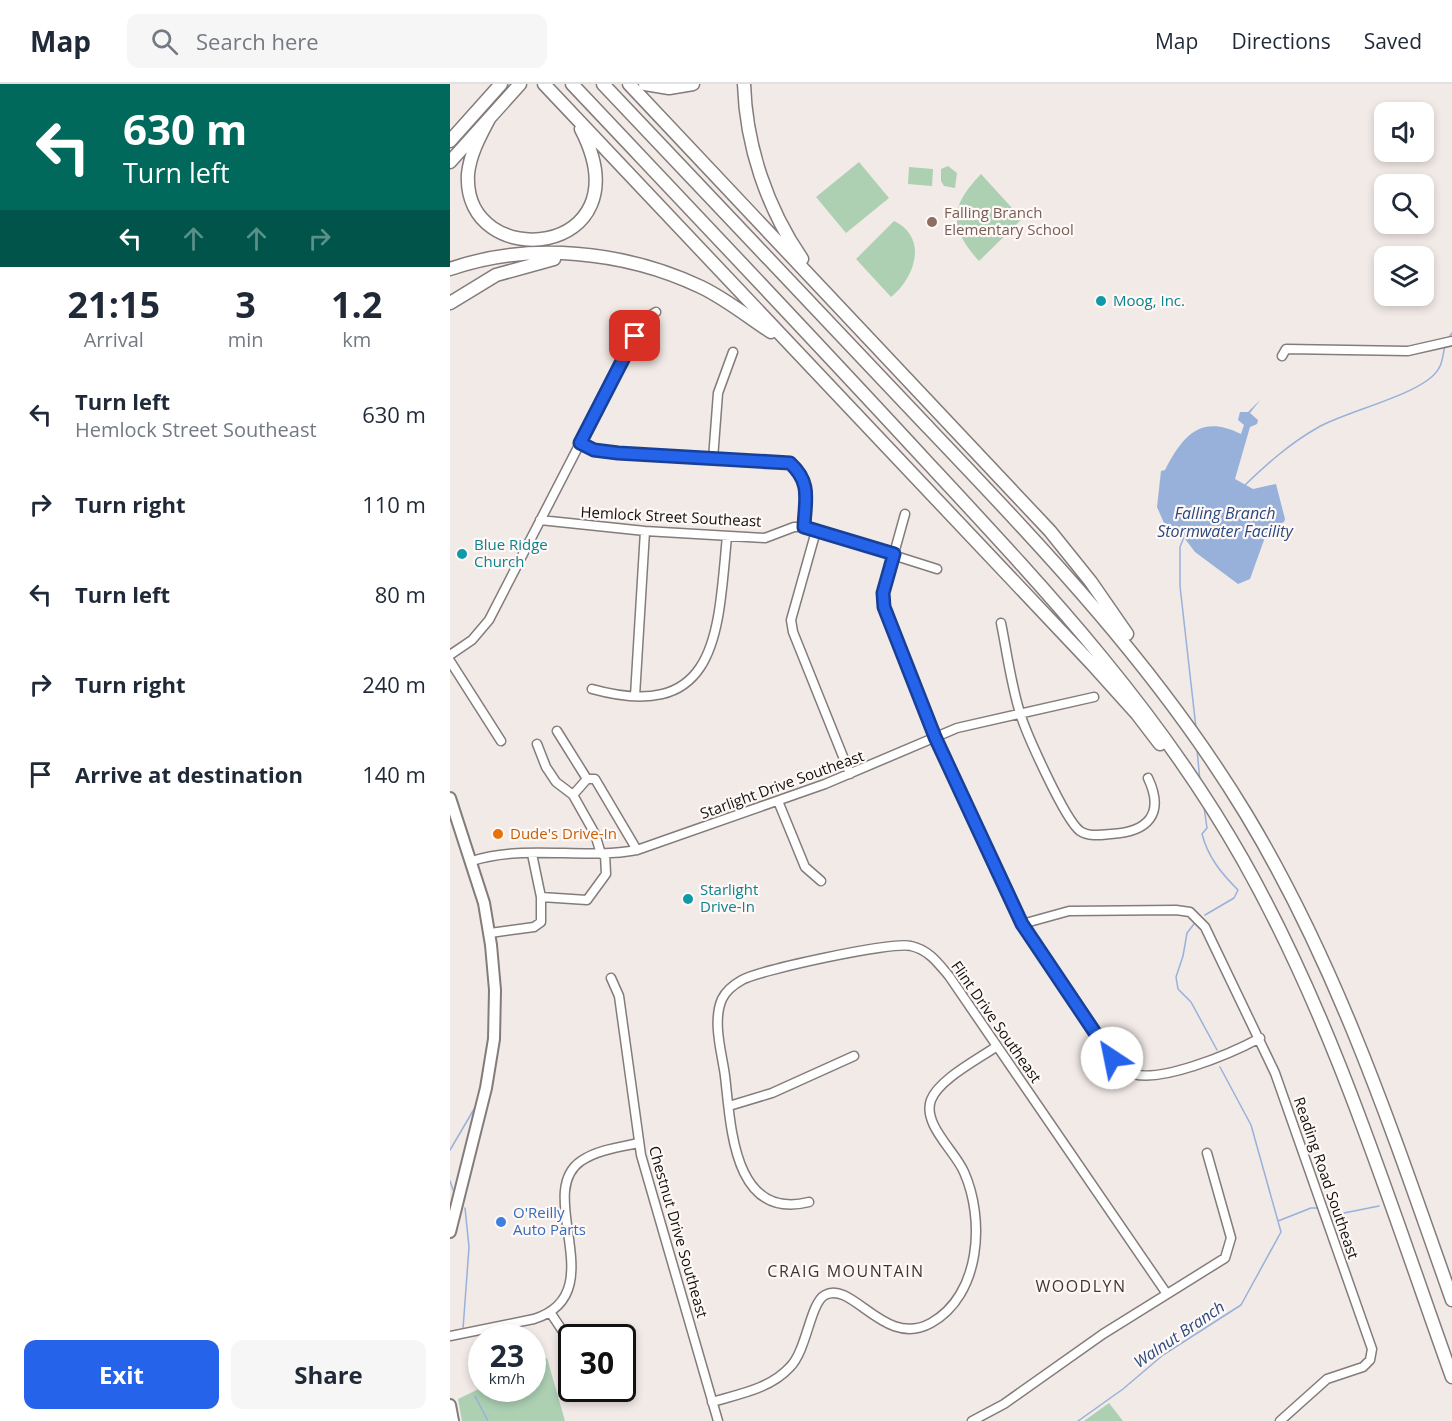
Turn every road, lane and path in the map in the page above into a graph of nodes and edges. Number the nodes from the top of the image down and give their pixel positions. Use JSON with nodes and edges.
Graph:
{"nodes":[{"id":1,"x":501,"y":84,"type":"edge"},
{"id":2,"x":520,"y":84,"type":"edge"},
{"id":3,"x":572,"y":84,"type":"edge"},
{"id":4,"x":603,"y":84,"type":"edge"},
{"id":5,"x":629,"y":84,"type":"edge"},
{"id":6,"x":645,"y":84,"type":"edge"},
{"id":7,"x":693,"y":84,"type":"edge"},
{"id":8,"x":744,"y":84,"type":"edge"},
{"id":9,"x":546,"y":87,"type":"edge"},
{"id":10,"x":480,"y":107,"type":"junction"},
{"id":11,"x":571,"y":113,"type":"junction"},
{"id":12,"x":489,"y":119,"type":"junction"},
{"id":13,"x":450,"y":125,"type":"edge"},
{"id":14,"x":450,"y":141,"type":"edge"},
{"id":15,"x":450,"y":162,"type":"edge"},
{"id":16,"x":588,"y":256,"type":"junction"},
{"id":17,"x":450,"y":269,"type":"edge"},
{"id":18,"x":825,"y":292,"type":"junction"},
{"id":19,"x":450,"y":303,"type":"edge"},
{"id":20,"x":656,"y":312,"type":"dead end"},
{"id":21,"x":1452,"y":341,"type":"edge"},
{"id":22,"x":790,"y":344,"type":"junction"},
{"id":23,"x":733,"y":352,"type":"dead end"},
{"id":24,"x":1282,"y":356,"type":"dead end"},
{"id":25,"x":580,"y":443,"type":"junction"},
{"id":26,"x":713,"y":459,"type":"junction"},
{"id":27,"x":905,"y":514,"type":"dead end"},
{"id":28,"x":540,"y":520,"type":"junction"},
{"id":29,"x":804,"y":527,"type":"junction"},
{"id":30,"x":645,"y":531,"type":"junction"},
{"id":31,"x":816,"y":531,"type":"junction"},
{"id":32,"x":727,"y":536,"type":"junction"},
{"id":33,"x":894,"y":554,"type":"junction"},
{"id":34,"x":937,"y":568,"type":"dead end"},
{"id":35,"x":1001,"y":623,"type":"dead end"},
{"id":36,"x":450,"y":655,"type":"edge"},
{"id":37,"x":450,"y":661,"type":"edge"},
{"id":38,"x":1158,"y":683,"type":"junction"},
{"id":39,"x":592,"y":689,"type":"dead end"},
{"id":40,"x":635,"y":696,"type":"junction"},
{"id":41,"x":1094,"y":697,"type":"dead end"},
{"id":42,"x":1020,"y":714,"type":"junction"},
{"id":43,"x":557,"y":731,"type":"dead end"},
{"id":44,"x":935,"y":737,"type":"junction"},
{"id":45,"x":501,"y":741,"type":"dead end"},
{"id":46,"x":537,"y":744,"type":"dead end"},
{"id":47,"x":850,"y":774,"type":"junction"},
{"id":48,"x":1148,"y":778,"type":"dead end"},
{"id":49,"x":587,"y":779,"type":"junction"},
{"id":50,"x":573,"y":795,"type":"junction"},
{"id":51,"x":450,"y":798,"type":"edge"},
{"id":52,"x":778,"y":801,"type":"junction"},
{"id":53,"x":451,"y":810,"type":"edge"},
{"id":54,"x":637,"y":850,"type":"junction"},
{"id":55,"x":532,"y":854,"type":"junction"},
{"id":56,"x":603,"y":854,"type":"junction"},
{"id":57,"x":472,"y":861,"type":"junction"},
{"id":58,"x":821,"y":881,"type":"dead end"},
{"id":59,"x":541,"y":897,"type":"junction"},
{"id":60,"x":1272,"y":913,"type":"junction"},
{"id":61,"x":1022,"y":924,"type":"junction"},
{"id":62,"x":490,"y":933,"type":"junction"},
{"id":63,"x":611,"y":978,"type":"dead end"},
{"id":64,"x":1260,"y":1038,"type":"junction"},
{"id":65,"x":997,"y":1046,"type":"junction"},
{"id":66,"x":854,"y":1056,"type":"dead end"},
{"id":67,"x":729,"y":1106,"type":"junction"},
{"id":68,"x":639,"y":1143,"type":"junction"},
{"id":69,"x":1207,"y":1153,"type":"dead end"},
{"id":70,"x":809,"y":1202,"type":"dead end"},
{"id":71,"x":450,"y":1232,"type":"edge"},
{"id":72,"x":1167,"y":1294,"type":"junction"},
{"id":73,"x":1452,"y":1300,"type":"edge"},
{"id":74,"x":550,"y":1312,"type":"junction"},
{"id":75,"x":558,"y":1324,"type":"edge"},
{"id":76,"x":450,"y":1336,"type":"edge"},
{"id":77,"x":1452,"y":1377,"type":"edge"},
{"id":78,"x":712,"y":1402,"type":"junction"},
{"id":79,"x":450,"y":1405,"type":"edge"},
{"id":80,"x":453,"y":1421,"type":"edge"},
{"id":81,"x":718,"y":1421,"type":"edge"},
{"id":82,"x":972,"y":1421,"type":"edge"},
{"id":83,"x":1280,"y":1421,"type":"edge"}],
"edges":[{"from":1,"to":10,"type":"highway"},
{"from":2,"to":12,"type":"highway"},
{"from":3,"to":60,"type":"highway"},
{"from":4,"to":38,"type":"highway"},
{"from":5,"to":18,"type":"highway"},
{"from":6,"to":7,"type":"highway"},
{"from":8,"to":18,"type":"highway"},
{"from":9,"to":11,"type":"highway"},
{"from":10,"to":13,"type":"highway"},
{"from":10,"to":14,"type":"highway"},
{"from":11,"to":12,"type":"highway"},
{"from":11,"to":22,"type":"highway"},
{"from":12,"to":15,"type":"highway"},
{"from":16,"to":17,"type":"highway"},
{"from":16,"to":19,"type":"highway"},
{"from":16,"to":22,"type":"highway"},
{"from":18,"to":38,"type":"highway"},
{"from":20,"to":25,"type":"street"},
{"from":21,"to":24,"type":"street"},
{"from":22,"to":60,"type":"highway"},
{"from":23,"to":26,"type":"street"},
{"from":25,"to":26,"type":"street"},
{"from":25,"to":28,"type":"street"},
{"from":26,"to":29,"type":"street"},
{"from":27,"to":33,"type":"street"},
{"from":28,"to":30,"type":"street","name":"Hemlock Street Southeast"},
{"from":28,"to":36,"type":"street"},
{"from":29,"to":31,"type":"street"},
{"from":29,"to":32,"type":"street","name":"Hemlock Street Southeast"},
{"from":30,"to":32,"type":"street","name":"Hemlock Street Southeast"},
{"from":30,"to":40,"type":"street"},
{"from":31,"to":33,"type":"street"},
{"from":31,"to":47,"type":"street"},
{"from":32,"to":40,"type":"street"},
{"from":33,"to":34,"type":"street"},
{"from":33,"to":44,"type":"street"},
{"from":35,"to":42,"type":"street"},
{"from":37,"to":45,"type":"street"},
{"from":38,"to":73,"type":"highway"},
{"from":39,"to":40,"type":"street"},
{"from":41,"to":42,"type":"street","name":"Starlight Drive Southeast"},
{"from":42,"to":44,"type":"street","name":"Starlight Drive Southeast"},
{"from":42,"to":48,"type":"street"},
{"from":43,"to":49,"type":"street"},
{"from":44,"to":47,"type":"street","name":"Starlight Drive Southeast"},
{"from":44,"to":61,"type":"street"},
{"from":46,"to":50,"type":"street"},
{"from":47,"to":52,"type":"street","name":"Starlight Drive Southeast"},
{"from":49,"to":50,"type":"street"},
{"from":49,"to":54,"type":"street"},
{"from":50,"to":56,"type":"street"},
{"from":51,"to":53,"type":"main road"},
{"from":52,"to":54,"type":"street","name":"Starlight Drive Southeast"},
{"from":52,"to":58,"type":"street"},
{"from":53,"to":57,"type":"main road"},
{"from":54,"to":56,"type":"street","name":"Starlight Drive Southeast"},
{"from":55,"to":56,"type":"street","name":"Starlight Drive Southeast"},
{"from":55,"to":57,"type":"street","name":"Starlight Drive Southeast"},
{"from":55,"to":59,"type":"street"},
{"from":56,"to":59,"type":"street"},
{"from":57,"to":62,"type":"main road"},
{"from":59,"to":62,"type":"street"},
{"from":60,"to":77,"type":"highway"},
{"from":61,"to":64,"type":"street","name":"Reading Road Southeast"},
{"from":61,"to":64,"type":"street"},
{"from":62,"to":71,"type":"main road"},
{"from":63,"to":68,"type":"street","name":"Chestnut Drive Southeast"},
{"from":64,"to":83,"type":"street","name":"Reading Road Southeast"},
{"from":65,"to":67,"type":"street","name":"Flint Drive Southeast"},
{"from":65,"to":72,"type":"street","name":"Flint Drive Southeast"},
{"from":65,"to":78,"type":"street"},
{"from":66,"to":67,"type":"street"},
{"from":67,"to":70,"type":"street","name":"Flint Drive Southeast"},
{"from":68,"to":74,"type":"street"},
{"from":68,"to":78,"type":"street","name":"Chestnut Drive Southeast"},
{"from":69,"to":72,"type":"street"},
{"from":72,"to":82,"type":"street"},
{"from":74,"to":75,"type":"street"},
{"from":74,"to":76,"type":"street"},
{"from":78,"to":81,"type":"street","name":"Chestnut Drive Southeast"},
{"from":79,"to":80,"type":"main road"}]}
